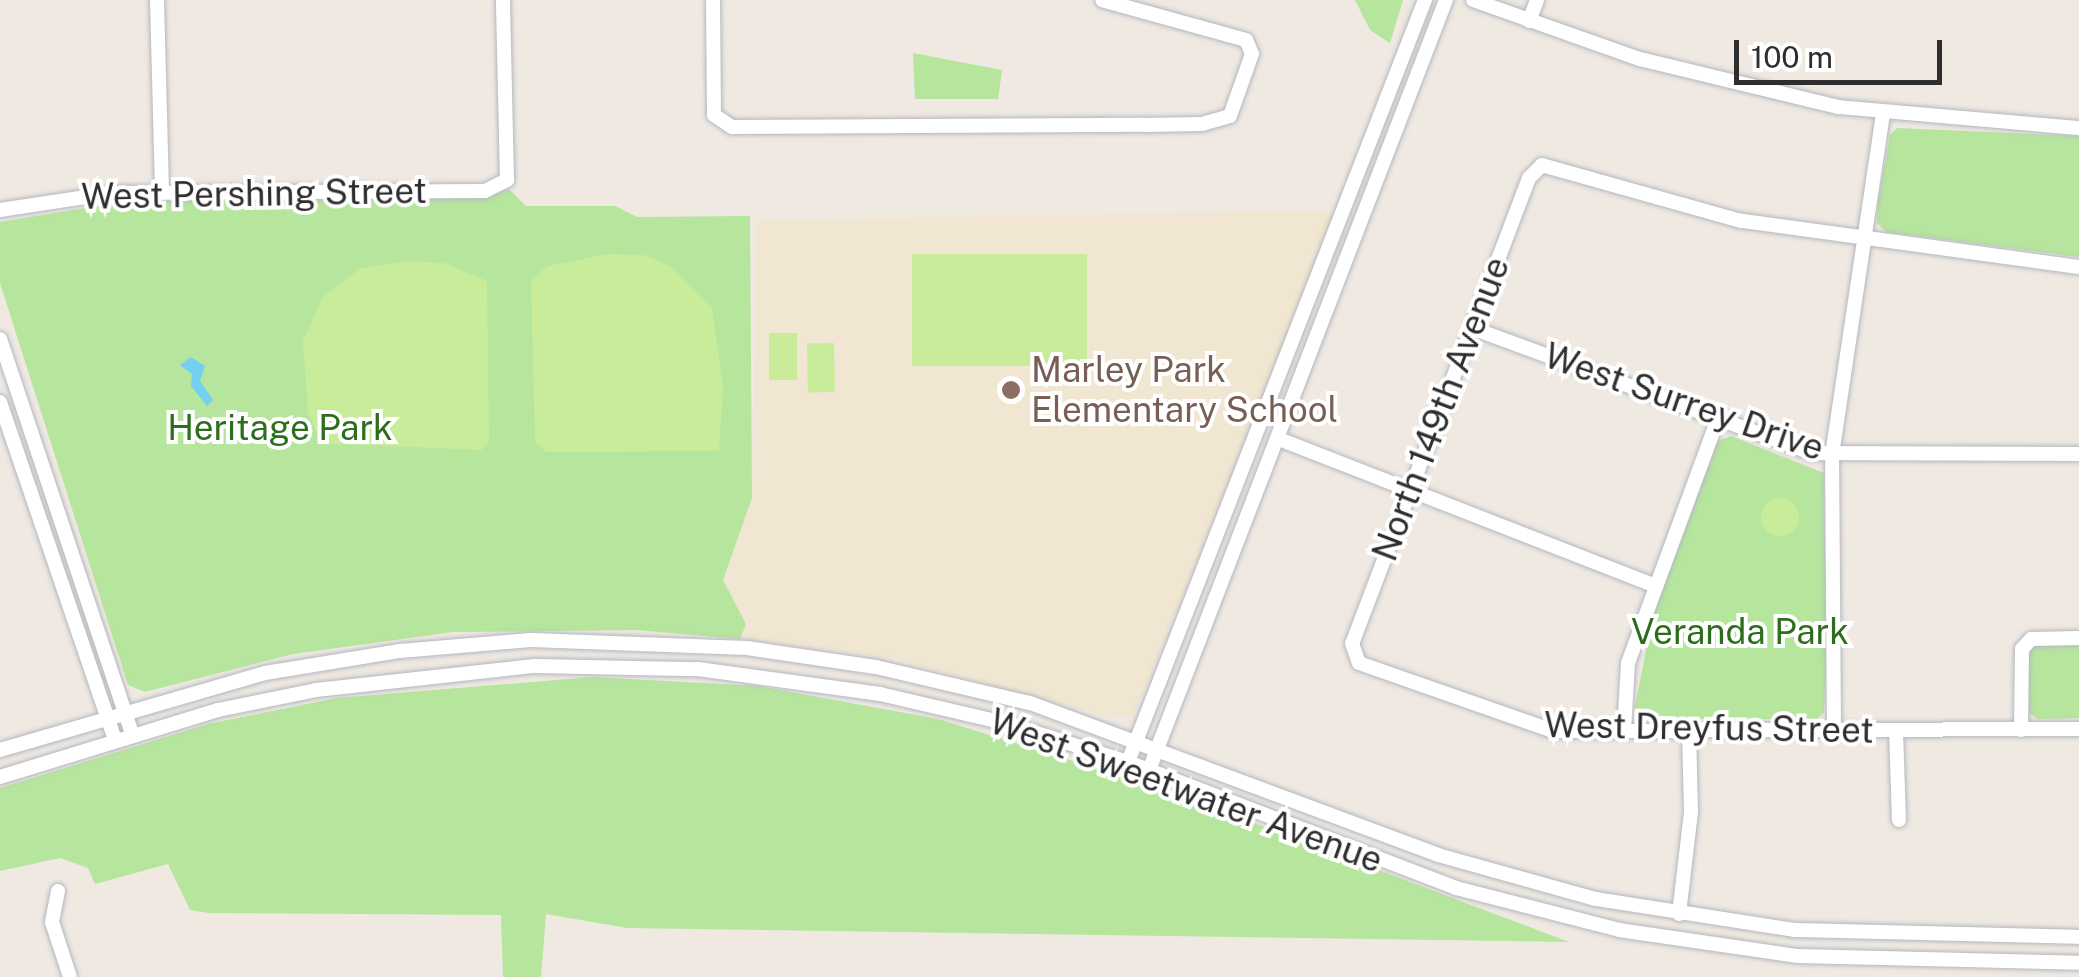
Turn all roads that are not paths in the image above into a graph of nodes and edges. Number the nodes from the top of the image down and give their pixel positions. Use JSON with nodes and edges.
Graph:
{"nodes":[{"id":1,"x":157,"y":0,"type":"edge"},
{"id":2,"x":503,"y":0,"type":"edge"},
{"id":3,"x":713,"y":0,"type":"edge"},
{"id":4,"x":1102,"y":0,"type":"edge"},
{"id":5,"x":1424,"y":0,"type":"edge"},
{"id":6,"x":1446,"y":0,"type":"edge"},
{"id":7,"x":1473,"y":0,"type":"edge"},
{"id":8,"x":1537,"y":0,"type":"edge"},
{"id":9,"x":1529,"y":20,"type":"junction"},
{"id":10,"x":1884,"y":112,"type":"junction"},
{"id":11,"x":2079,"y":128,"type":"edge"},
{"id":12,"x":162,"y":192,"type":"junction"},
{"id":13,"x":0,"y":210,"type":"edge"},
{"id":14,"x":1865,"y":242,"type":"junction"},
{"id":15,"x":2079,"y":267,"type":"edge"},
{"id":16,"x":1472,"y":328,"type":"junction"},
{"id":17,"x":0,"y":339,"type":"edge"},
{"id":18,"x":0,"y":402,"type":"edge"},
{"id":19,"x":1718,"y":418,"type":"junction"},
{"id":20,"x":31,"y":431,"type":"junction"},
{"id":21,"x":6,"y":439,"type":"edge"},
{"id":22,"x":1279,"y":439,"type":"junction"},
{"id":23,"x":2079,"y":454,"type":"edge"},
{"id":24,"x":1832,"y":455,"type":"junction"},
{"id":25,"x":1408,"y":491,"type":"junction"},
{"id":26,"x":1656,"y":586,"type":"junction"},
{"id":27,"x":2079,"y":638,"type":"edge"},
{"id":28,"x":1353,"y":658,"type":"joint"},
{"id":29,"x":125,"y":710,"type":"junction"},
{"id":30,"x":108,"y":715,"type":"junction"},
{"id":31,"x":2079,"y":729,"type":"edge"},
{"id":32,"x":1624,"y":730,"type":"junction"},
{"id":33,"x":1688,"y":730,"type":"junction"},
{"id":34,"x":1896,"y":730,"type":"junction"},
{"id":35,"x":2021,"y":730,"type":"junction"},
{"id":36,"x":1834,"y":731,"type":"junction"},
{"id":37,"x":132,"y":734,"type":"junction"},
{"id":38,"x":115,"y":739,"type":"junction"},
{"id":39,"x":1138,"y":740,"type":"junction"},
{"id":40,"x":1158,"y":748,"type":"junction"},
{"id":41,"x":0,"y":750,"type":"edge"},
{"id":42,"x":1128,"y":762,"type":"junction"},
{"id":43,"x":1150,"y":770,"type":"junction"},
{"id":44,"x":0,"y":776,"type":"edge"},
{"id":45,"x":1899,"y":820,"type":"dead end"},
{"id":46,"x":58,"y":891,"type":"dead end"},
{"id":47,"x":1678,"y":914,"type":"junction"},
{"id":48,"x":2079,"y":938,"type":"edge"},
{"id":49,"x":2079,"y":962,"type":"edge"},
{"id":50,"x":1943,"y":969,"type":"edge"},
{"id":51,"x":70,"y":977,"type":"edge"}],
"edges":[{"from":1,"to":12,"type":"street"},
{"from":2,"to":12,"type":"street","name":"West Pershing Street"},
{"from":3,"to":4,"type":"street"},
{"from":5,"to":39,"type":"street"},
{"from":6,"to":22,"type":"street"},
{"from":7,"to":9,"type":"street"},
{"from":8,"to":9,"type":"street"},
{"from":9,"to":10,"type":"street"},
{"from":10,"to":11,"type":"street"},
{"from":10,"to":14,"type":"street"},
{"from":12,"to":13,"type":"street","name":"West Pershing Street"},
{"from":14,"to":15,"type":"street"},
{"from":14,"to":16,"type":"street","name":"North 149th Avenue"},
{"from":14,"to":24,"type":"street"},
{"from":16,"to":19,"type":"street","name":"West Surrey Drive"},
{"from":16,"to":25,"type":"street","name":"North 149th Avenue"},
{"from":17,"to":20,"type":"street"},
{"from":18,"to":21,"type":"street"},
{"from":19,"to":24,"type":"street","name":"West Surrey Drive"},
{"from":19,"to":26,"type":"street"},
{"from":20,"to":21,"type":"street"},
{"from":20,"to":29,"type":"street"},
{"from":21,"to":30,"type":"street"},
{"from":22,"to":25,"type":"street"},
{"from":22,"to":40,"type":"street"},
{"from":23,"to":24,"type":"street","name":"West Surrey Drive"},
{"from":24,"to":36,"type":"street"},
{"from":25,"to":26,"type":"street"},
{"from":25,"to":28,"type":"street","name":"North 149th Avenue"},
{"from":26,"to":32,"type":"street"},
{"from":27,"to":35,"type":"street"},
{"from":28,"to":32,"type":"street","name":"West Dreyfus Street"},
{"from":29,"to":30,"type":"street","name":"West Sweetwater Avenue"},
{"from":29,"to":37,"type":"street"},
{"from":29,"to":39,"type":"street","name":"West Sweetwater Avenue"},
{"from":30,"to":38,"type":"street"},
{"from":30,"to":41,"type":"street","name":"West Sweetwater Avenue"},
{"from":31,"to":35,"type":"street","name":"West Dreyfus Street"},
{"from":32,"to":33,"type":"street","name":"West Dreyfus Street"},
{"from":33,"to":36,"type":"street","name":"West Dreyfus Street"},
{"from":33,"to":47,"type":"street"},
{"from":34,"to":35,"type":"street","name":"West Dreyfus Street"},
{"from":34,"to":36,"type":"street","name":"West Dreyfus Street"},
{"from":34,"to":45,"type":"street"},
{"from":37,"to":38,"type":"street","name":"West Sweetwater Avenue"},
{"from":37,"to":42,"type":"street","name":"West Sweetwater Avenue"},
{"from":38,"to":44,"type":"street","name":"West Sweetwater Avenue"},
{"from":39,"to":40,"type":"street","name":"West Sweetwater Avenue"},
{"from":39,"to":42,"type":"street"},
{"from":40,"to":43,"type":"street"},
{"from":40,"to":47,"type":"street","name":"West Sweetwater Avenue"},
{"from":42,"to":43,"type":"street","name":"West Sweetwater Avenue"},
{"from":43,"to":50,"type":"street","name":"West Sweetwater Avenue"},
{"from":46,"to":51,"type":"street"},
{"from":47,"to":48,"type":"street","name":"West Sweetwater Avenue"},
{"from":49,"to":50,"type":"street","name":"West Sweetwater Avenue"}]}
